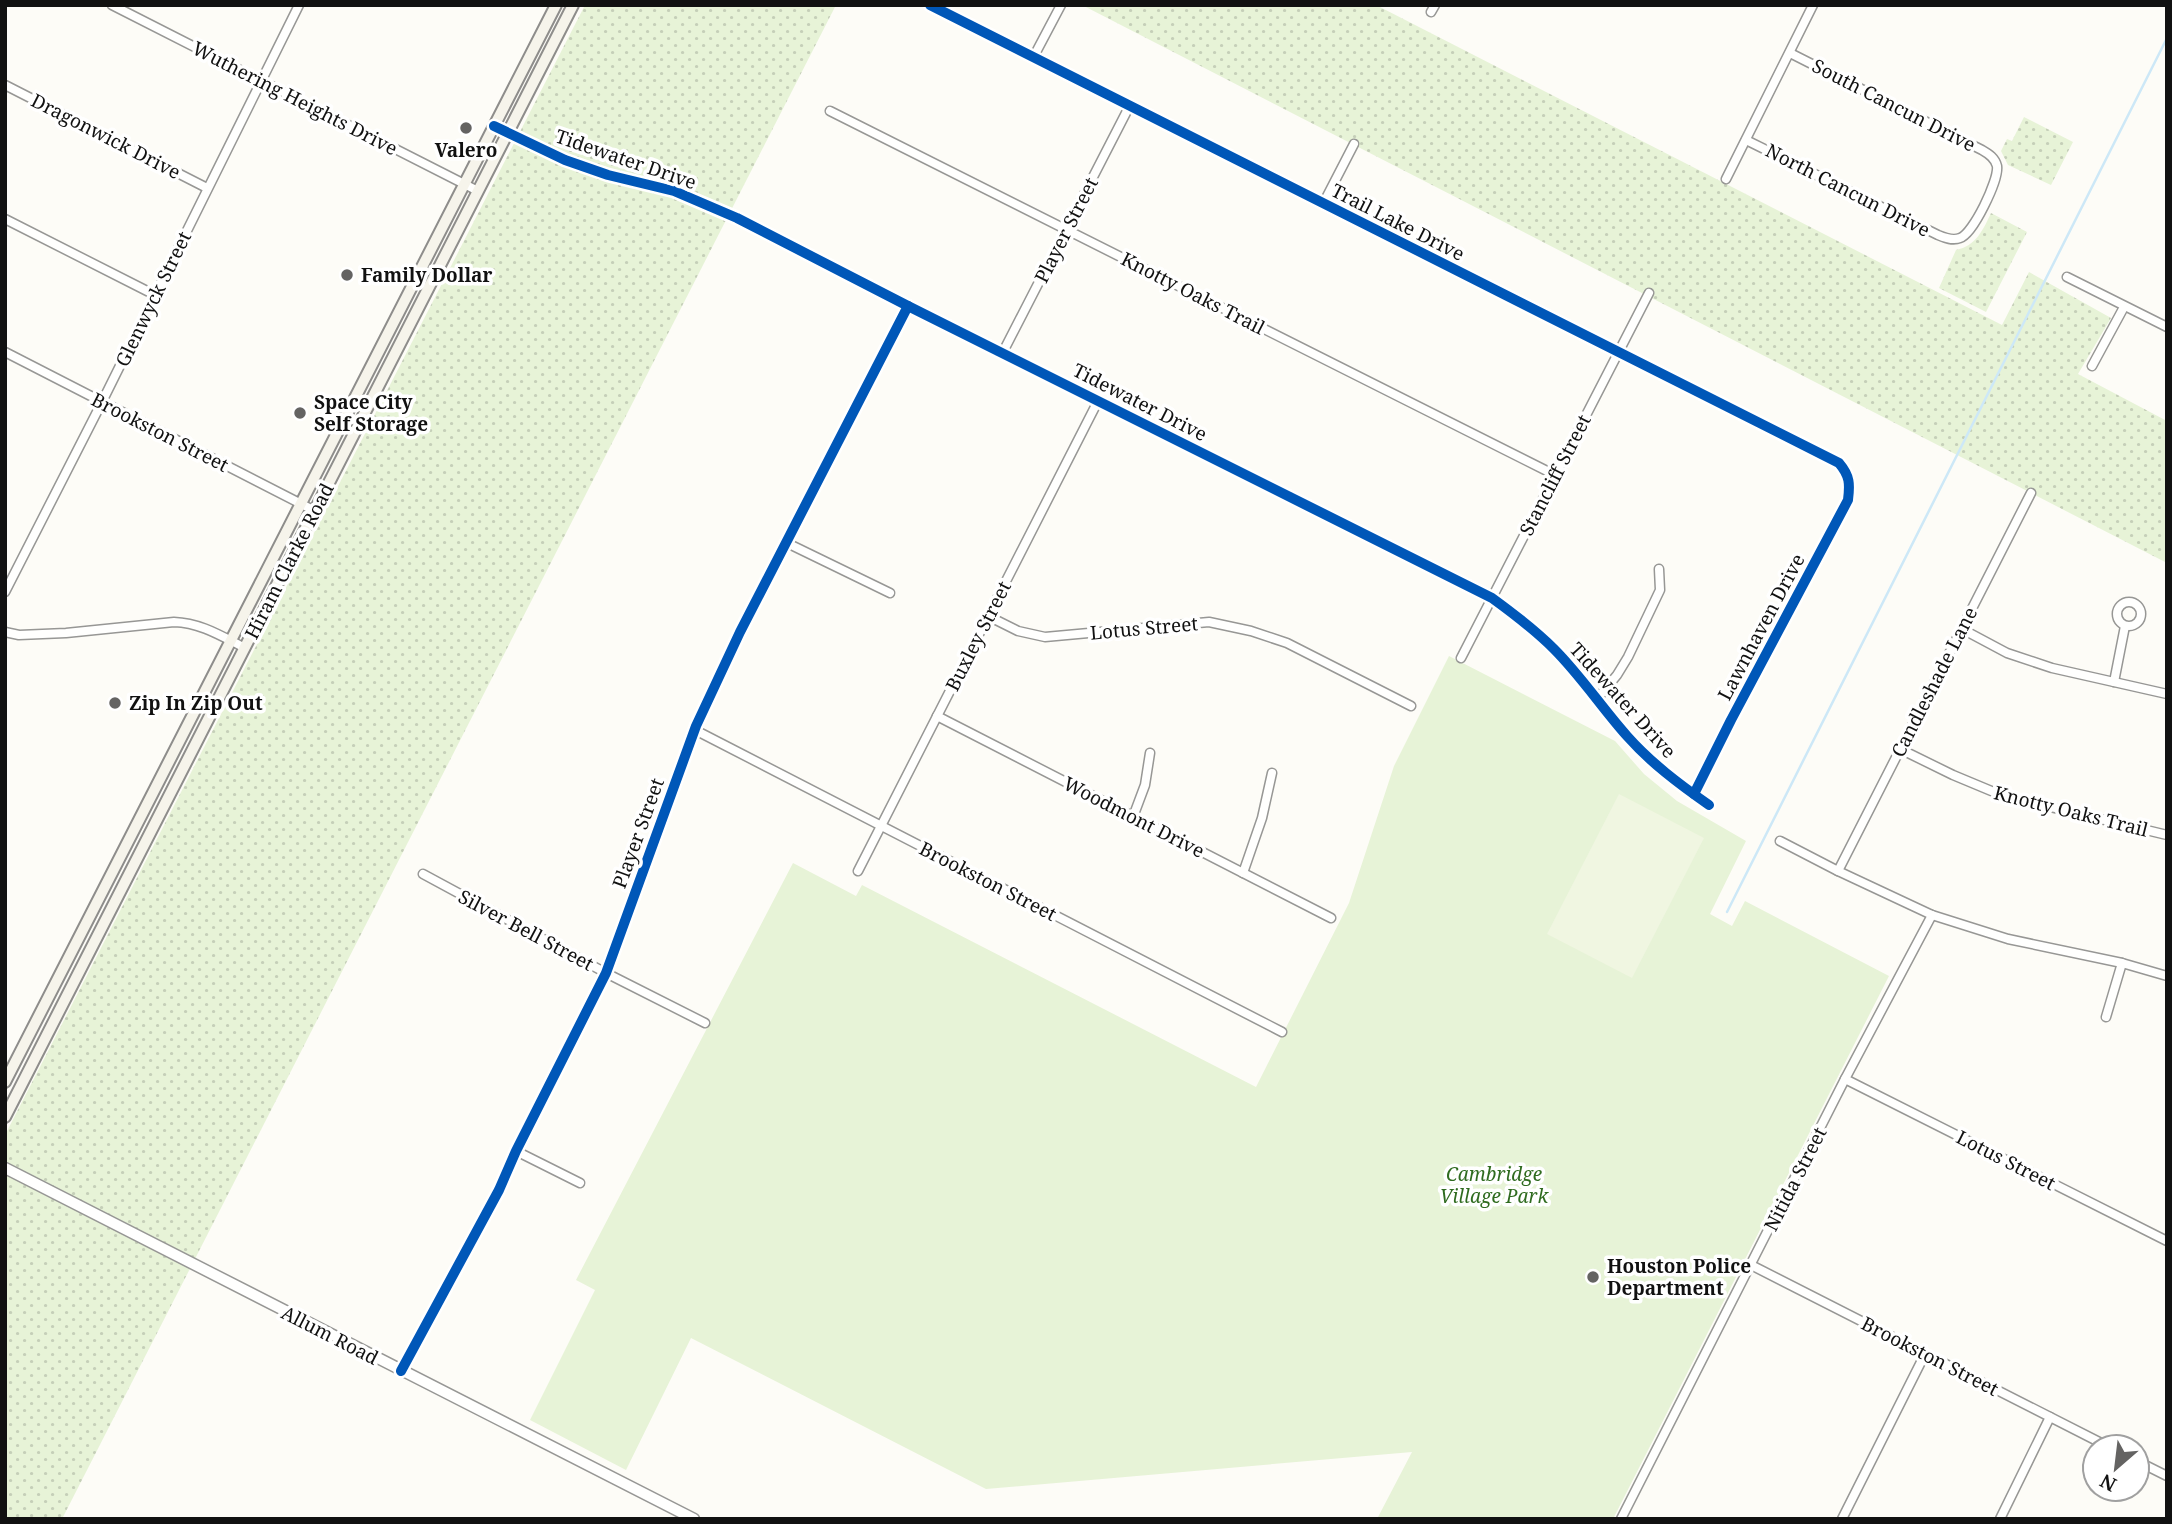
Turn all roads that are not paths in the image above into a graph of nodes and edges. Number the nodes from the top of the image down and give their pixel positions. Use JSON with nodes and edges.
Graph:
{"nodes":[{"id":1,"x":112,"y":5,"type":"edge"},
{"id":2,"x":299,"y":5,"type":"edge"},
{"id":3,"x":555,"y":5,"type":"edge"},
{"id":4,"x":573,"y":5,"type":"edge"},
{"id":5,"x":930,"y":5,"type":"edge"},
{"id":6,"x":1060,"y":5,"type":"edge"},
{"id":7,"x":1813,"y":5,"type":"edge"},
{"id":8,"x":1790,"y":53,"type":"junction"},
{"id":9,"x":1033,"y":58,"type":"junction"},
{"id":10,"x":261,"y":80,"type":"junction"},
{"id":11,"x":5,"y":85,"type":"edge"},
{"id":12,"x":1129,"y":107,"type":"junction"},
{"id":13,"x":830,"y":111,"type":"dead end"},
{"id":14,"x":494,"y":126,"type":"junction"},
{"id":15,"x":508,"y":132,"type":"junction"},
{"id":16,"x":1746,"y":140,"type":"junction"},
{"id":17,"x":1354,"y":144,"type":"dead end"},
{"id":18,"x":1726,"y":179,"type":"dead end"},
{"id":19,"x":464,"y":184,"type":"junction"},
{"id":20,"x":208,"y":188,"type":"junction"},
{"id":21,"x":478,"y":191,"type":"junction"},
{"id":22,"x":1323,"y":204,"type":"junction"},
{"id":23,"x":5,"y":219,"type":"edge"},
{"id":24,"x":1066,"y":229,"type":"junction"},
{"id":25,"x":1951,"y":239,"type":"joint"},
{"id":26,"x":2067,"y":277,"type":"dead end"},
{"id":27,"x":1649,"y":292,"type":"dead end"},
{"id":28,"x":155,"y":295,"type":"junction"},
{"id":29,"x":908,"y":306,"type":"junction"},
{"id":30,"x":2124,"y":307,"type":"junction"},
{"id":31,"x":2167,"y":327,"type":"edge"},
{"id":32,"x":382,"y":346,"type":"junction"},
{"id":33,"x":5,"y":352,"type":"edge"},
{"id":34,"x":1003,"y":352,"type":"junction"},
{"id":35,"x":1619,"y":352,"type":"junction"},
{"id":36,"x":396,"y":353,"type":"junction"},
{"id":37,"x":2092,"y":366,"type":"dead end"},
{"id":38,"x":1098,"y":401,"type":"junction"},
{"id":39,"x":102,"y":402,"type":"junction"},
{"id":40,"x":1848,"y":474,"type":"joint"},
{"id":41,"x":1555,"y":475,"type":"junction"},
{"id":42,"x":2031,"y":493,"type":"dead end"},
{"id":43,"x":302,"y":505,"type":"junction"},
{"id":44,"x":315,"y":511,"type":"junction"},
{"id":45,"x":788,"y":543,"type":"junction"},
{"id":46,"x":1659,"y":569,"type":"dead end"},
{"id":47,"x":5,"y":592,"type":"edge"},
{"id":48,"x":890,"y":593,"type":"dead end"},
{"id":49,"x":1492,"y":598,"type":"junction"},
{"id":50,"x":988,"y":616,"type":"junction"},
{"id":51,"x":2125,"y":626,"type":"dead end"},
{"id":52,"x":1962,"y":629,"type":"junction"},
{"id":53,"x":5,"y":632,"type":"edge"},
{"id":54,"x":230,"y":641,"type":"junction"},
{"id":55,"x":245,"y":648,"type":"junction"},
{"id":56,"x":1461,"y":659,"type":"dead end"},
{"id":57,"x":2114,"y":682,"type":"junction"},
{"id":58,"x":2167,"y":694,"type":"edge"},
{"id":59,"x":1597,"y":699,"type":"junction"},
{"id":60,"x":1411,"y":706,"type":"dead end"},
{"id":61,"x":937,"y":716,"type":"junction"},
{"id":62,"x":695,"y":730,"type":"junction"},
{"id":63,"x":1900,"y":749,"type":"junction"},
{"id":64,"x":1150,"y":753,"type":"dead end"},
{"id":65,"x":1272,"y":773,"type":"dead end"},
{"id":66,"x":157,"y":784,"type":"junction"},
{"id":67,"x":171,"y":792,"type":"junction"},
{"id":68,"x":1694,"y":794,"type":"junction"},
{"id":69,"x":1709,"y":805,"type":"dead end"},
{"id":70,"x":1132,"y":817,"type":"junction"},
{"id":71,"x":881,"y":826,"type":"junction"},
{"id":72,"x":2167,"y":835,"type":"edge"},
{"id":73,"x":1780,"y":841,"type":"dead end"},
{"id":74,"x":858,"y":871,"type":"dead end"},
{"id":75,"x":1838,"y":872,"type":"junction"},
{"id":76,"x":1243,"y":873,"type":"junction"},
{"id":77,"x":423,"y":874,"type":"dead end"},
{"id":78,"x":100,"y":895,"type":"junction"},
{"id":79,"x":115,"y":902,"type":"junction"},
{"id":80,"x":1932,"y":915,"type":"junction"},
{"id":81,"x":1331,"y":918,"type":"dead end"},
{"id":82,"x":2122,"y":963,"type":"junction"},
{"id":83,"x":606,"y":972,"type":"junction"},
{"id":84,"x":2167,"y":976,"type":"edge"},
{"id":85,"x":45,"y":1003,"type":"junction"},
{"id":86,"x":60,"y":1011,"type":"junction"},
{"id":87,"x":2106,"y":1017,"type":"dead end"},
{"id":88,"x":705,"y":1023,"type":"dead end"},
{"id":89,"x":1282,"y":1032,"type":"dead end"},
{"id":90,"x":1845,"y":1079,"type":"junction"},
{"id":91,"x":5,"y":1082,"type":"edge"},
{"id":92,"x":5,"y":1117,"type":"edge"},
{"id":93,"x":516,"y":1151,"type":"junction"},
{"id":94,"x":5,"y":1168,"type":"edge"},
{"id":95,"x":580,"y":1183,"type":"dead end"},
{"id":96,"x":2167,"y":1241,"type":"edge"},
{"id":97,"x":1751,"y":1265,"type":"junction"},
{"id":98,"x":1925,"y":1354,"type":"junction"},
{"id":99,"x":401,"y":1371,"type":"junction"},
{"id":100,"x":2050,"y":1417,"type":"junction"},
{"id":101,"x":2081,"y":1433,"type":"edge"},
{"id":102,"x":2151,"y":1468,"type":"edge"},
{"id":103,"x":2167,"y":1476,"type":"edge"},
{"id":104,"x":694,"y":1519,"type":"edge"},
{"id":105,"x":1621,"y":1519,"type":"edge"},
{"id":106,"x":1842,"y":1519,"type":"edge"},
{"id":107,"x":2000,"y":1519,"type":"edge"}],
"edges":[{"from":1,"to":10,"type":"street","name":"Wuthering Heights Drive"},
{"from":2,"to":10,"type":"street","name":"Glenwyck Street"},
{"from":3,"to":14,"type":"main road","name":"Hiram Clarke Road"},
{"from":4,"to":15,"type":"main road","name":"Hiram Clarke Road"},
{"from":5,"to":9,"type":"street","name":"Trail Lake Drive"},
{"from":6,"to":9,"type":"street"},
{"from":7,"to":8,"type":"street"},
{"from":8,"to":16,"type":"street"},
{"from":8,"to":25,"type":"street","name":"South Cancun Drive"},
{"from":9,"to":12,"type":"street","name":"Trail Lake Drive"},
{"from":10,"to":19,"type":"street","name":"Wuthering Heights Drive"},
{"from":10,"to":20,"type":"street","name":"Glenwyck Street"},
{"from":11,"to":20,"type":"street","name":"Dragonwick Drive"},
{"from":12,"to":22,"type":"street","name":"Trail Lake Drive"},
{"from":12,"to":24,"type":"street","name":"Player Street"},
{"from":13,"to":24,"type":"street","name":"Knotty Oaks Trail"},
{"from":14,"to":15,"type":"street","name":"Tidewater Drive"},
{"from":14,"to":19,"type":"main road","name":"Hiram Clarke Road"},
{"from":15,"to":21,"type":"main road","name":"Hiram Clarke Road"},
{"from":15,"to":29,"type":"street","name":"Tidewater Drive"},
{"from":16,"to":18,"type":"street"},
{"from":16,"to":25,"type":"street","name":"North Cancun Drive"},
{"from":17,"to":22,"type":"street"},
{"from":19,"to":21,"type":"street","name":"Wuthering Heights Drive"},
{"from":19,"to":32,"type":"main road","name":"Hiram Clarke Road"},
{"from":20,"to":28,"type":"street","name":"Glenwyck Street"},
{"from":21,"to":36,"type":"main road","name":"Hiram Clarke Road"},
{"from":22,"to":35,"type":"street","name":"Trail Lake Drive"},
{"from":23,"to":28,"type":"street"},
{"from":24,"to":34,"type":"street","name":"Player Street"},
{"from":24,"to":41,"type":"street","name":"Knotty Oaks Trail"},
{"from":26,"to":30,"type":"street"},
{"from":27,"to":35,"type":"street","name":"Stancliff Street"},
{"from":28,"to":39,"type":"street","name":"Glenwyck Street"},
{"from":29,"to":34,"type":"street","name":"Tidewater Drive"},
{"from":29,"to":45,"type":"street","name":"Player Street"},
{"from":30,"to":31,"type":"street"},
{"from":30,"to":37,"type":"street"},
{"from":32,"to":36,"type":"main road"},
{"from":32,"to":43,"type":"main road","name":"Hiram Clarke Road"},
{"from":33,"to":39,"type":"street","name":"Brookston Street"},
{"from":34,"to":38,"type":"street","name":"Tidewater Drive"},
{"from":35,"to":40,"type":"street","name":"Trail Lake Drive"},
{"from":35,"to":41,"type":"street","name":"Stancliff Street"},
{"from":36,"to":44,"type":"main road","name":"Hiram Clarke Road"},
{"from":38,"to":49,"type":"street","name":"Tidewater Drive"},
{"from":38,"to":50,"type":"street","name":"Buxley Street"},
{"from":39,"to":43,"type":"street","name":"Brookston Street"},
{"from":39,"to":47,"type":"street","name":"Glenwyck Street"},
{"from":40,"to":68,"type":"street","name":"Lawnhaven Drive"},
{"from":41,"to":49,"type":"street","name":"Stancliff Street"},
{"from":42,"to":52,"type":"street","name":"Candleshade Lane"},
{"from":43,"to":44,"type":"street","name":"Brookston Street"},
{"from":43,"to":54,"type":"main road","name":"Hiram Clarke Road"},
{"from":44,"to":55,"type":"main road","name":"Hiram Clarke Road"},
{"from":45,"to":48,"type":"street"},
{"from":45,"to":62,"type":"street","name":"Player Street"},
{"from":46,"to":59,"type":"street"},
{"from":49,"to":56,"type":"street","name":"Stancliff Street"},
{"from":49,"to":59,"type":"street","name":"Tidewater Drive"},
{"from":50,"to":60,"type":"street","name":"Lotus Street"},
{"from":50,"to":61,"type":"street","name":"Buxley Street"},
{"from":51,"to":57,"type":"street"},
{"from":52,"to":57,"type":"street"},
{"from":52,"to":63,"type":"street","name":"Candleshade Lane"},
{"from":53,"to":54,"type":"street"},
{"from":54,"to":55,"type":"street"},
{"from":54,"to":66,"type":"main road","name":"Hiram Clarke Road"},
{"from":55,"to":67,"type":"main road","name":"Hiram Clarke Road"},
{"from":57,"to":58,"type":"street"},
{"from":59,"to":68,"type":"street","name":"Tidewater Drive"},
{"from":61,"to":70,"type":"street","name":"Woodmont Drive"},
{"from":61,"to":71,"type":"street","name":"Buxley Street"},
{"from":62,"to":71,"type":"street","name":"Brookston Street"},
{"from":62,"to":83,"type":"street","name":"Player Street"},
{"from":63,"to":72,"type":"street","name":"Knotty Oaks Trail"},
{"from":63,"to":75,"type":"street","name":"Candleshade Lane"},
{"from":64,"to":70,"type":"street"},
{"from":65,"to":76,"type":"street"},
{"from":66,"to":67,"type":"main road"},
{"from":66,"to":78,"type":"main road","name":"Hiram Clarke Road"},
{"from":67,"to":79,"type":"main road","name":"Hiram Clarke Road"},
{"from":68,"to":69,"type":"street","name":"Tidewater Drive"},
{"from":70,"to":76,"type":"street","name":"Woodmont Drive"},
{"from":71,"to":74,"type":"street","name":"Buxley Street"},
{"from":71,"to":89,"type":"street","name":"Brookston Street"},
{"from":73,"to":75,"type":"street"},
{"from":75,"to":80,"type":"street"},
{"from":76,"to":81,"type":"street","name":"Woodmont Drive"},
{"from":77,"to":83,"type":"street","name":"Silver Bell Street"},
{"from":78,"to":79,"type":"main road"},
{"from":78,"to":85,"type":"main road","name":"Hiram Clarke Road"},
{"from":79,"to":86,"type":"main road","name":"Hiram Clarke Road"},
{"from":80,"to":82,"type":"street"},
{"from":80,"to":90,"type":"street","name":"Nitida Street"},
{"from":82,"to":84,"type":"street"},
{"from":82,"to":87,"type":"street"},
{"from":83,"to":88,"type":"street","name":"Silver Bell Street"},
{"from":83,"to":93,"type":"street","name":"Player Street"},
{"from":85,"to":86,"type":"main road"},
{"from":85,"to":91,"type":"main road","name":"Hiram Clarke Road"},
{"from":86,"to":92,"type":"main road","name":"Hiram Clarke Road"},
{"from":90,"to":96,"type":"street","name":"Lotus Street"},
{"from":90,"to":97,"type":"street","name":"Nitida Street"},
{"from":93,"to":95,"type":"street"},
{"from":93,"to":99,"type":"street","name":"Player Street"},
{"from":94,"to":99,"type":"street","name":"Allum Road"},
{"from":97,"to":98,"type":"street","name":"Brookston Street"},
{"from":97,"to":105,"type":"street","name":"Nitida Street"},
{"from":98,"to":100,"type":"street","name":"Brookston Street"},
{"from":98,"to":106,"type":"street"},
{"from":99,"to":104,"type":"street","name":"Allum Road"},
{"from":100,"to":101,"type":"street","name":"Brookston Street"},
{"from":100,"to":107,"type":"street"},
{"from":102,"to":103,"type":"street"}]}
